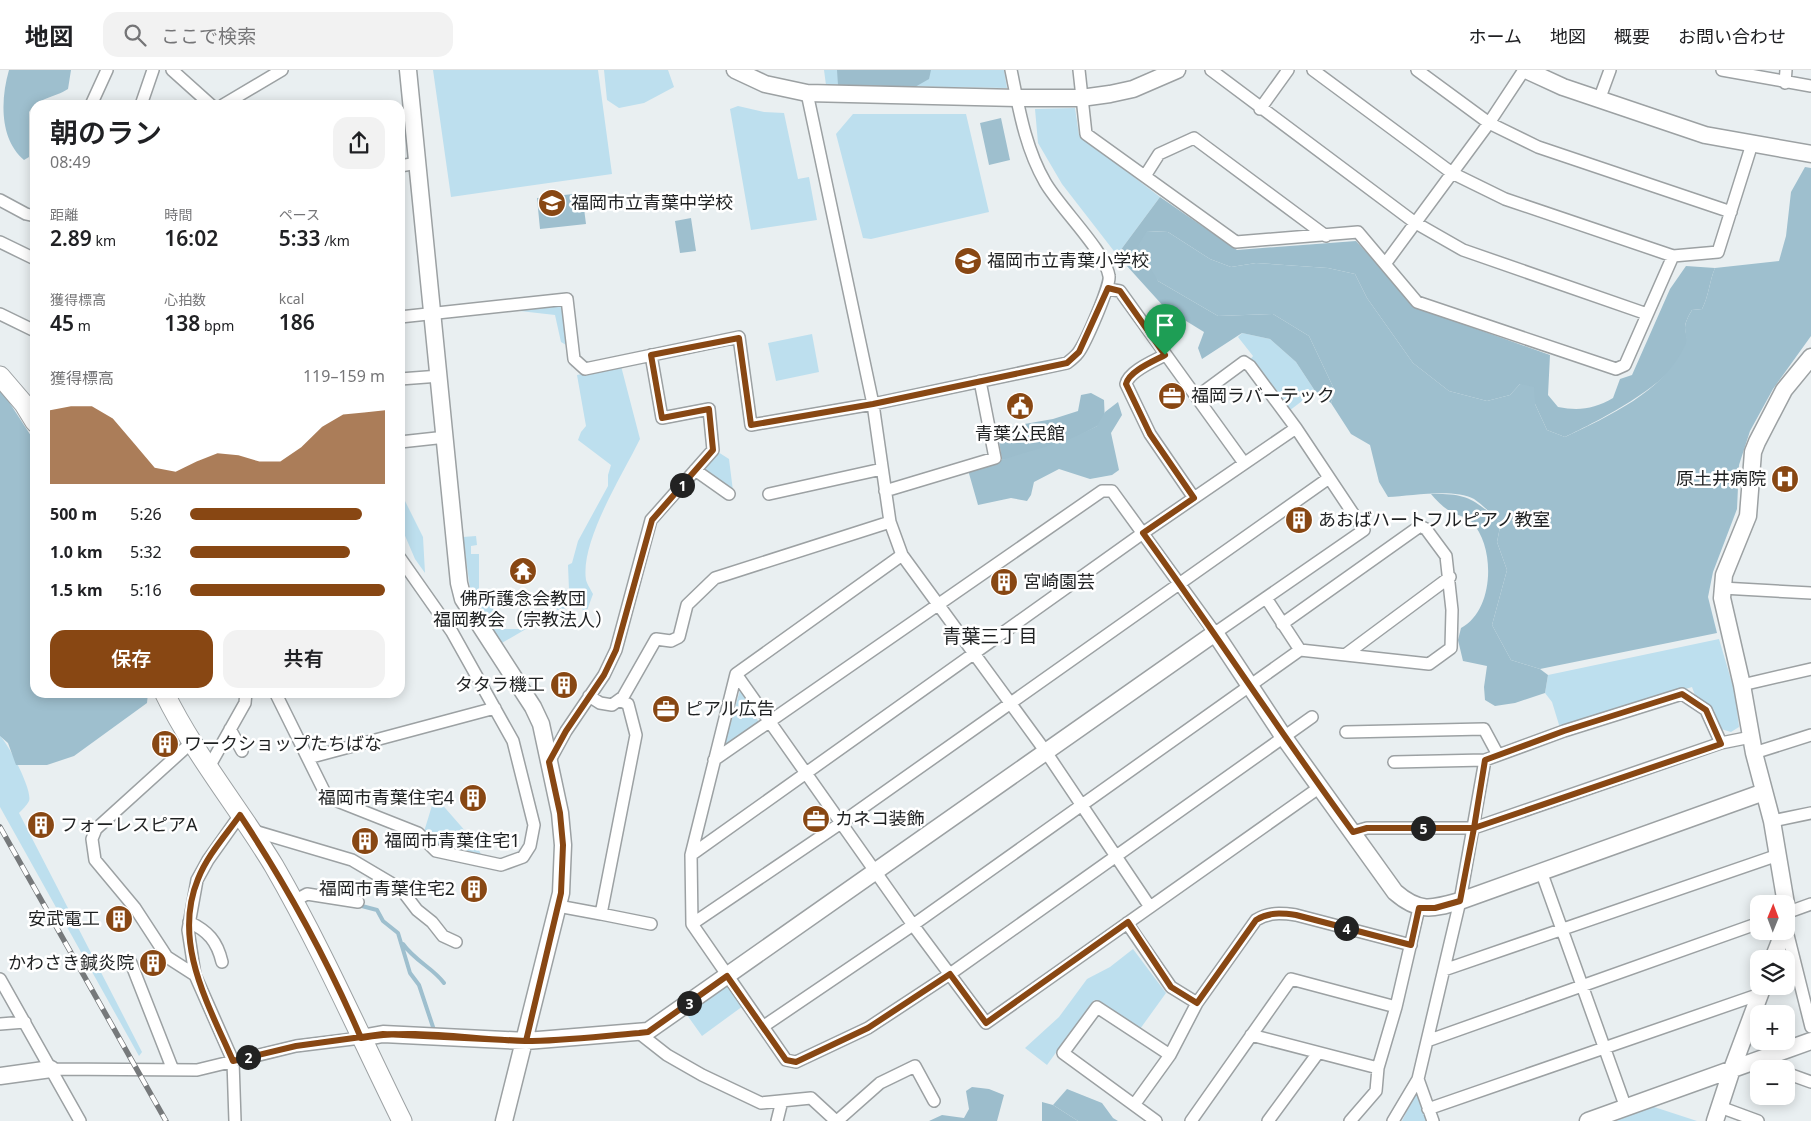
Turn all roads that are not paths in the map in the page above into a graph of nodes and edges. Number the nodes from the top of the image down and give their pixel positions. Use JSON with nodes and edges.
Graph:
{"nodes":[{"id":1,"x":107,"y":70,"type":"edge"},
{"id":2,"x":153,"y":70,"type":"edge"},
{"id":3,"x":172,"y":70,"type":"edge"},
{"id":4,"x":282,"y":70,"type":"edge"},
{"id":5,"x":408,"y":70,"type":"edge"},
{"id":6,"x":736,"y":70,"type":"edge"},
{"id":7,"x":1012,"y":70,"type":"edge"},
{"id":8,"x":1079,"y":70,"type":"edge"},
{"id":9,"x":1177,"y":70,"type":"edge"},
{"id":10,"x":1211,"y":70,"type":"edge"},
{"id":11,"x":1288,"y":70,"type":"edge"},
{"id":12,"x":1314,"y":70,"type":"edge"},
{"id":13,"x":1417,"y":70,"type":"edge"},
{"id":14,"x":1525,"y":70,"type":"edge"},
{"id":15,"x":1610,"y":70,"type":"edge"},
{"id":16,"x":1725,"y":70,"type":"edge"},
{"id":17,"x":1786,"y":70,"type":"edge"},
{"id":18,"x":1784,"y":83,"type":"junction"},
{"id":19,"x":1811,"y":86,"type":"edge"},
{"id":20,"x":807,"y":93,"type":"junction"},
{"id":21,"x":1017,"y":98,"type":"junction"},
{"id":22,"x":1081,"y":98,"type":"junction"},
{"id":23,"x":93,"y":100,"type":"edge"},
{"id":24,"x":143,"y":100,"type":"edge"},
{"id":25,"x":205,"y":100,"type":"edge"},
{"id":26,"x":231,"y":100,"type":"edge"},
{"id":27,"x":1599,"y":100,"type":"junction"},
{"id":28,"x":1260,"y":109,"type":"junction"},
{"id":29,"x":1489,"y":124,"type":"junction"},
{"id":30,"x":1752,"y":144,"type":"junction"},
{"id":31,"x":1811,"y":154,"type":"edge"},
{"id":32,"x":417,"y":163,"type":"junction"},
{"id":33,"x":405,"y":165,"type":"edge"},
{"id":34,"x":1452,"y":173,"type":"junction"},
{"id":35,"x":1145,"y":176,"type":"junction"},
{"id":36,"x":0,"y":200,"type":"edge"},
{"id":37,"x":1731,"y":212,"type":"junction"},
{"id":38,"x":30,"y":215,"type":"edge"},
{"id":39,"x":1414,"y":222,"type":"junction"},
{"id":40,"x":1326,"y":236,"type":"junction"},
{"id":41,"x":0,"y":242,"type":"edge"},
{"id":42,"x":1673,"y":256,"type":"junction"},
{"id":43,"x":30,"y":257,"type":"edge"},
{"id":44,"x":1385,"y":264,"type":"junction"},
{"id":45,"x":1108,"y":288,"type":"junction"},
{"id":46,"x":0,"y":314,"type":"edge"},
{"id":47,"x":434,"y":314,"type":"junction"},
{"id":48,"x":1647,"y":314,"type":"junction"},
{"id":49,"x":405,"y":317,"type":"edge"},
{"id":50,"x":30,"y":329,"type":"edge"},
{"id":51,"x":651,"y":355,"type":"junction"},
{"id":52,"x":1165,"y":355,"type":"junction"},
{"id":53,"x":1811,"y":357,"type":"edge"},
{"id":54,"x":0,"y":376,"type":"edge"},
{"id":55,"x":440,"y":376,"type":"junction"},
{"id":56,"x":405,"y":379,"type":"edge"},
{"id":57,"x":980,"y":382,"type":"junction"},
{"id":58,"x":1198,"y":396,"type":"junction"},
{"id":59,"x":873,"y":404,"type":"junction"},
{"id":60,"x":30,"y":414,"type":"edge"},
{"id":61,"x":1296,"y":428,"type":"junction"},
{"id":62,"x":446,"y":437,"type":"junction"},
{"id":63,"x":405,"y":441,"type":"edge"},
{"id":64,"x":1244,"y":463,"type":"junction"},
{"id":65,"x":882,"y":469,"type":"junction"},
{"id":66,"x":695,"y":470,"type":"junction"},
{"id":67,"x":1329,"y":478,"type":"junction"},
{"id":68,"x":885,"y":490,"type":"junction"},
{"id":69,"x":729,"y":494,"type":"dead end"},
{"id":70,"x":769,"y":494,"type":"dead end"},
{"id":71,"x":1194,"y":498,"type":"junction"},
{"id":72,"x":890,"y":522,"type":"junction"},
{"id":73,"x":1143,"y":533,"type":"junction"},
{"id":74,"x":902,"y":555,"type":"junction"},
{"id":75,"x":405,"y":565,"type":"edge"},
{"id":76,"x":1450,"y":577,"type":"junction"},
{"id":77,"x":1179,"y":583,"type":"junction"},
{"id":78,"x":1722,"y":588,"type":"junction"},
{"id":79,"x":1811,"y":593,"type":"edge"},
{"id":80,"x":1266,"y":598,"type":"junction"},
{"id":81,"x":938,"y":603,"type":"junction"},
{"id":82,"x":1282,"y":624,"type":"junction"},
{"id":83,"x":1214,"y":634,"type":"junction"},
{"id":84,"x":1300,"y":650,"type":"junction"},
{"id":85,"x":975,"y":654,"type":"junction"},
{"id":86,"x":1345,"y":655,"type":"junction"},
{"id":87,"x":1811,"y":669,"type":"edge"},
{"id":88,"x":736,"y":674,"type":"junction"},
{"id":89,"x":1249,"y":685,"type":"junction"},
{"id":90,"x":1742,"y":685,"type":"junction"},
{"id":91,"x":589,"y":696,"type":"junction"},
{"id":92,"x":167,"y":698,"type":"edge"},
{"id":93,"x":245,"y":698,"type":"edge"},
{"id":94,"x":278,"y":698,"type":"edge"},
{"id":95,"x":619,"y":700,"type":"junction"},
{"id":96,"x":1010,"y":702,"type":"junction"},
{"id":97,"x":495,"y":708,"type":"junction"},
{"id":98,"x":1312,"y":717,"type":"dead end"},
{"id":99,"x":771,"y":721,"type":"junction"},
{"id":100,"x":230,"y":729,"type":"junction"},
{"id":101,"x":1346,"y":732,"type":"dead end"},
{"id":102,"x":1811,"y":735,"type":"edge"},
{"id":103,"x":1283,"y":736,"type":"junction"},
{"id":104,"x":192,"y":742,"type":"junction"},
{"id":105,"x":1721,"y":744,"type":"junction"},
{"id":106,"x":1752,"y":745,"type":"junction"},
{"id":107,"x":242,"y":752,"type":"dead end"},
{"id":108,"x":1046,"y":752,"type":"junction"},
{"id":109,"x":1498,"y":755,"type":"junction"},
{"id":110,"x":308,"y":758,"type":"junction"},
{"id":111,"x":714,"y":760,"type":"junction"},
{"id":112,"x":1485,"y":760,"type":"junction"},
{"id":113,"x":549,"y":762,"type":"junction"},
{"id":114,"x":1394,"y":762,"type":"dead end"},
{"id":115,"x":209,"y":767,"type":"junction"},
{"id":116,"x":807,"y":774,"type":"junction"},
{"id":117,"x":1320,"y":787,"type":"junction"},
{"id":118,"x":1764,"y":792,"type":"junction"},
{"id":119,"x":1081,"y":805,"type":"junction"},
{"id":120,"x":1811,"y":813,"type":"edge"},
{"id":121,"x":1772,"y":821,"type":"junction"},
{"id":122,"x":245,"y":822,"type":"junction"},
{"id":123,"x":841,"y":823,"type":"junction"},
{"id":124,"x":1474,"y":828,"type":"junction"},
{"id":125,"x":1353,"y":832,"type":"junction"},
{"id":126,"x":691,"y":855,"type":"junction"},
{"id":127,"x":1778,"y":855,"type":"junction"},
{"id":128,"x":1115,"y":856,"type":"junction"},
{"id":129,"x":1541,"y":871,"type":"junction"},
{"id":130,"x":876,"y":872,"type":"junction"},
{"id":131,"x":1785,"y":895,"type":"edge"},
{"id":132,"x":294,"y":901,"type":"junction"},
{"id":133,"x":1460,"y":901,"type":"junction"},
{"id":134,"x":358,"y":902,"type":"dead end"},
{"id":135,"x":1811,"y":904,"type":"edge"},
{"id":136,"x":558,"y":906,"type":"junction"},
{"id":137,"x":1150,"y":907,"type":"junction"},
{"id":138,"x":1419,"y":908,"type":"junction"},
{"id":139,"x":1795,"y":910,"type":"edge"},
{"id":140,"x":600,"y":914,"type":"junction"},
{"id":141,"x":189,"y":922,"type":"junction"},
{"id":142,"x":1128,"y":922,"type":"junction"},
{"id":143,"x":651,"y":924,"type":"dead end"},
{"id":144,"x":692,"y":924,"type":"junction"},
{"id":145,"x":914,"y":925,"type":"junction"},
{"id":146,"x":1750,"y":926,"type":"edge"},
{"id":147,"x":1562,"y":930,"type":"junction"},
{"id":148,"x":1789,"y":940,"type":"edge"},
{"id":149,"x":456,"y":942,"type":"dead end"},
{"id":150,"x":1411,"y":945,"type":"junction"},
{"id":151,"x":222,"y":962,"type":"dead end"},
{"id":152,"x":132,"y":963,"type":"dead end"},
{"id":153,"x":1444,"y":970,"type":"junction"},
{"id":154,"x":950,"y":974,"type":"junction"},
{"id":155,"x":195,"y":975,"type":"junction"},
{"id":156,"x":727,"y":976,"type":"junction"},
{"id":157,"x":0,"y":980,"type":"edge"},
{"id":158,"x":1582,"y":986,"type":"junction"},
{"id":159,"x":1750,"y":994,"type":"edge"},
{"id":160,"x":1760,"y":995,"type":"edge"},
{"id":161,"x":1197,"y":1003,"type":"junction"},
{"id":162,"x":1396,"y":1007,"type":"junction"},
{"id":163,"x":25,"y":1022,"type":"junction"},
{"id":164,"x":0,"y":1024,"type":"edge"},
{"id":165,"x":764,"y":1026,"type":"junction"},
{"id":166,"x":1811,"y":1027,"type":"edge"},
{"id":167,"x":639,"y":1033,"type":"junction"},
{"id":168,"x":1251,"y":1035,"type":"junction"},
{"id":169,"x":361,"y":1038,"type":"junction"},
{"id":170,"x":526,"y":1041,"type":"junction"},
{"id":171,"x":1427,"y":1041,"type":"junction"},
{"id":172,"x":1811,"y":1041,"type":"edge"},
{"id":173,"x":1604,"y":1047,"type":"junction"},
{"id":174,"x":1318,"y":1053,"type":"junction"},
{"id":175,"x":1170,"y":1055,"type":"junction"},
{"id":176,"x":1775,"y":1060,"type":"edge"},
{"id":177,"x":233,"y":1061,"type":"junction"},
{"id":178,"x":1750,"y":1067,"type":"edge"},
{"id":179,"x":1378,"y":1068,"type":"junction"},
{"id":180,"x":51,"y":1069,"type":"junction"},
{"id":181,"x":173,"y":1070,"type":"junction"},
{"id":182,"x":1732,"y":1070,"type":"junction"},
{"id":183,"x":0,"y":1076,"type":"edge"},
{"id":184,"x":1795,"y":1076,"type":"edge"},
{"id":185,"x":1418,"y":1079,"type":"junction"},
{"id":186,"x":1811,"y":1082,"type":"edge"},
{"id":187,"x":782,"y":1101,"type":"junction"},
{"id":188,"x":934,"y":1101,"type":"dead end"},
{"id":189,"x":1134,"y":1105,"type":"junction"},
{"id":190,"x":1626,"y":1108,"type":"junction"},
{"id":191,"x":1428,"y":1109,"type":"junction"},
{"id":192,"x":1717,"y":1114,"type":"edge"},
{"id":193,"x":1594,"y":1120,"type":"edge"},
{"id":194,"x":80,"y":1121,"type":"edge"},
{"id":195,"x":235,"y":1121,"type":"edge"},
{"id":196,"x":402,"y":1121,"type":"edge"},
{"id":197,"x":504,"y":1121,"type":"edge"},
{"id":198,"x":777,"y":1121,"type":"edge"},
{"id":199,"x":837,"y":1121,"type":"edge"},
{"id":200,"x":1156,"y":1121,"type":"edge"},
{"id":201,"x":1191,"y":1121,"type":"edge"},
{"id":202,"x":1268,"y":1121,"type":"edge"},
{"id":203,"x":1350,"y":1121,"type":"edge"},
{"id":204,"x":1393,"y":1121,"type":"edge"},
{"id":205,"x":1433,"y":1121,"type":"edge"},
{"id":206,"x":1758,"y":1121,"type":"edge"}],
"edges":[{"from":1,"to":23,"type":"street"},
{"from":2,"to":24,"type":"street"},
{"from":3,"to":25,"type":"street"},
{"from":4,"to":26,"type":"street"},
{"from":5,"to":32,"type":"street"},
{"from":6,"to":20,"type":"street"},
{"from":7,"to":21,"type":"street"},
{"from":8,"to":22,"type":"street"},
{"from":9,"to":22,"type":"street"},
{"from":10,"to":28,"type":"street"},
{"from":11,"to":28,"type":"street"},
{"from":12,"to":34,"type":"street"},
{"from":13,"to":29,"type":"street"},
{"from":14,"to":27,"type":"street"},
{"from":14,"to":29,"type":"street"},
{"from":15,"to":27,"type":"street"},
{"from":16,"to":18,"type":"street"},
{"from":17,"to":18,"type":"street"},
{"from":18,"to":19,"type":"street"},
{"from":20,"to":21,"type":"street"},
{"from":20,"to":59,"type":"street"},
{"from":21,"to":22,"type":"street"},
{"from":21,"to":45,"type":"street"},
{"from":22,"to":35,"type":"street"},
{"from":27,"to":30,"type":"street"},
{"from":28,"to":39,"type":"street"},
{"from":29,"to":34,"type":"street"},
{"from":29,"to":37,"type":"street"},
{"from":30,"to":31,"type":"street"},
{"from":30,"to":37,"type":"street"},
{"from":32,"to":33,"type":"street"},
{"from":32,"to":47,"type":"street"},
{"from":34,"to":39,"type":"street"},
{"from":34,"to":42,"type":"street"},
{"from":35,"to":40,"type":"street"},
{"from":35,"to":40,"type":"street"},
{"from":36,"to":38,"type":"street"},
{"from":37,"to":42,"type":"street"},
{"from":39,"to":44,"type":"street"},
{"from":39,"to":48,"type":"street"},
{"from":40,"to":44,"type":"street"},
{"from":41,"to":43,"type":"street"},
{"from":42,"to":48,"type":"street"},
{"from":44,"to":48,"type":"street"},
{"from":45,"to":52,"type":"street"},
{"from":45,"to":57,"type":"street"},
{"from":46,"to":50,"type":"street"},
{"from":47,"to":49,"type":"street"},
{"from":47,"to":51,"type":"street"},
{"from":47,"to":55,"type":"street"},
{"from":51,"to":59,"type":"street"},
{"from":51,"to":66,"type":"street"},
{"from":52,"to":58,"type":"street"},
{"from":52,"to":71,"type":"street"},
{"from":53,"to":78,"type":"street"},
{"from":54,"to":60,"type":"main road"},
{"from":55,"to":56,"type":"street"},
{"from":55,"to":62,"type":"street"},
{"from":57,"to":59,"type":"street"},
{"from":57,"to":68,"type":"street"},
{"from":58,"to":61,"type":"street"},
{"from":58,"to":64,"type":"street"},
{"from":59,"to":65,"type":"street"},
{"from":61,"to":64,"type":"street"},
{"from":61,"to":67,"type":"street"},
{"from":62,"to":63,"type":"street"},
{"from":62,"to":113,"type":"street"},
{"from":64,"to":71,"type":"street"},
{"from":65,"to":68,"type":"street"},
{"from":65,"to":70,"type":"street"},
{"from":66,"to":69,"type":"street"},
{"from":66,"to":91,"type":"street"},
{"from":67,"to":77,"type":"street"},
{"from":67,"to":80,"type":"street"},
{"from":68,"to":72,"type":"street"},
{"from":71,"to":73,"type":"street"},
{"from":72,"to":74,"type":"street"},
{"from":72,"to":95,"type":"street"},
{"from":73,"to":77,"type":"street"},
{"from":73,"to":81,"type":"street"},
{"from":73,"to":85,"type":"street"},
{"from":74,"to":81,"type":"street"},
{"from":74,"to":88,"type":"street"},
{"from":75,"to":97,"type":"street"},
{"from":76,"to":82,"type":"street"},
{"from":76,"to":86,"type":"street"},
{"from":76,"to":86,"type":"street"},
{"from":77,"to":83,"type":"street"},
{"from":77,"to":96,"type":"street"},
{"from":78,"to":79,"type":"street"},
{"from":78,"to":90,"type":"street"},
{"from":80,"to":82,"type":"street"},
{"from":80,"to":83,"type":"street"},
{"from":81,"to":85,"type":"street"},
{"from":81,"to":99,"type":"street"},
{"from":82,"to":84,"type":"street"},
{"from":83,"to":89,"type":"street"},
{"from":83,"to":108,"type":"street"},
{"from":84,"to":86,"type":"street"},
{"from":84,"to":89,"type":"street"},
{"from":85,"to":96,"type":"street"},
{"from":85,"to":116,"type":"street"},
{"from":87,"to":90,"type":"street"},
{"from":88,"to":99,"type":"street"},
{"from":88,"to":111,"type":"street"},
{"from":89,"to":103,"type":"street"},
{"from":89,"to":119,"type":"street"},
{"from":90,"to":106,"type":"street"},
{"from":91,"to":95,"type":"street"},
{"from":91,"to":113,"type":"street"},
{"from":92,"to":104,"type":"main road"},
{"from":93,"to":100,"type":"street"},
{"from":94,"to":110,"type":"street"},
{"from":95,"to":140,"type":"street"},
{"from":96,"to":108,"type":"street"},
{"from":96,"to":123,"type":"street"},
{"from":97,"to":110,"type":"street"},
{"from":97,"to":110,"type":"street"},
{"from":98,"to":103,"type":"street"},
{"from":99,"to":111,"type":"street"},
{"from":99,"to":116,"type":"street"},
{"from":100,"to":107,"type":"street"},
{"from":100,"to":115,"type":"street"},
{"from":101,"to":109,"type":"street"},
{"from":102,"to":106,"type":"street"},
{"from":103,"to":117,"type":"street"},
{"from":103,"to":128,"type":"street"},
{"from":104,"to":115,"type":"main road"},
{"from":104,"to":155,"type":"street"},
{"from":105,"to":106,"type":"street"},
{"from":105,"to":109,"type":"street"},
{"from":105,"to":124,"type":"street"},
{"from":106,"to":118,"type":"street"},
{"from":108,"to":119,"type":"street"},
{"from":108,"to":130,"type":"street"},
{"from":109,"to":112,"type":"street"},
{"from":111,"to":126,"type":"street"},
{"from":112,"to":114,"type":"street"},
{"from":112,"to":124,"type":"street"},
{"from":113,"to":136,"type":"street"},
{"from":115,"to":122,"type":"main road"},
{"from":116,"to":123,"type":"street"},
{"from":116,"to":126,"type":"street"},
{"from":117,"to":125,"type":"street"},
{"from":117,"to":137,"type":"street"},
{"from":118,"to":121,"type":"street"},
{"from":118,"to":129,"type":"street"},
{"from":119,"to":128,"type":"street"},
{"from":119,"to":145,"type":"street"},
{"from":120,"to":121,"type":"street"},
{"from":121,"to":127,"type":"street"},
{"from":122,"to":132,"type":"main road"},
{"from":122,"to":141,"type":"street"},
{"from":122,"to":149,"type":"street"},
{"from":123,"to":130,"type":"street"},
{"from":123,"to":144,"type":"street"},
{"from":124,"to":125,"type":"street"},
{"from":124,"to":133,"type":"street"},
{"from":125,"to":138,"type":"street"},
{"from":126,"to":144,"type":"street"},
{"from":127,"to":131,"type":"street"},
{"from":127,"to":147,"type":"street"},
{"from":128,"to":137,"type":"street"},
{"from":128,"to":154,"type":"street"},
{"from":129,"to":133,"type":"street"},
{"from":129,"to":147,"type":"street"},
{"from":130,"to":145,"type":"street"},
{"from":130,"to":156,"type":"street"},
{"from":132,"to":134,"type":"street"},
{"from":132,"to":169,"type":"main road"},
{"from":133,"to":138,"type":"street"},
{"from":133,"to":153,"type":"street"},
{"from":135,"to":139,"type":"street"},
{"from":136,"to":140,"type":"street"},
{"from":136,"to":170,"type":"street"},
{"from":137,"to":142,"type":"street"},
{"from":138,"to":150,"type":"street"},
{"from":140,"to":143,"type":"street"},
{"from":141,"to":151,"type":"street"},
{"from":141,"to":155,"type":"street"},
{"from":142,"to":154,"type":"street"},
{"from":142,"to":161,"type":"street"},
{"from":144,"to":156,"type":"street"},
{"from":145,"to":154,"type":"street"},
{"from":145,"to":165,"type":"street"},
{"from":146,"to":158,"type":"street"},
{"from":147,"to":153,"type":"street"},
{"from":147,"to":158,"type":"street"},
{"from":148,"to":166,"type":"street"},
{"from":150,"to":161,"type":"street"},
{"from":150,"to":162,"type":"street"},
{"from":152,"to":181,"type":"street"},
{"from":153,"to":171,"type":"street"},
{"from":154,"to":165,"type":"street"},
{"from":155,"to":177,"type":"street"},
{"from":156,"to":165,"type":"street"},
{"from":156,"to":167,"type":"street"},
{"from":157,"to":163,"type":"street"},
{"from":158,"to":171,"type":"street"},
{"from":158,"to":173,"type":"street"},
{"from":159,"to":173,"type":"street"},
{"from":160,"to":182,"type":"street"},
{"from":161,"to":175,"type":"street"},
{"from":162,"to":168,"type":"street"},
{"from":162,"to":179,"type":"street"},
{"from":163,"to":164,"type":"street"},
{"from":163,"to":180,"type":"street"},
{"from":167,"to":170,"type":"street"},
{"from":167,"to":187,"type":"street"},
{"from":168,"to":174,"type":"street"},
{"from":168,"to":201,"type":"street"},
{"from":169,"to":170,"type":"street"},
{"from":169,"to":177,"type":"street"},
{"from":169,"to":196,"type":"main road"},
{"from":170,"to":197,"type":"street"},
{"from":171,"to":185,"type":"street"},
{"from":172,"to":176,"type":"street"},
{"from":173,"to":190,"type":"street"},
{"from":173,"to":191,"type":"street"},
{"from":174,"to":179,"type":"street"},
{"from":174,"to":202,"type":"street"},
{"from":175,"to":189,"type":"street"},
{"from":175,"to":189,"type":"street"},
{"from":177,"to":181,"type":"street"},
{"from":177,"to":195,"type":"street"},
{"from":178,"to":182,"type":"street"},
{"from":179,"to":203,"type":"street"},
{"from":180,"to":181,"type":"street"},
{"from":180,"to":183,"type":"street"},
{"from":180,"to":194,"type":"street"},
{"from":182,"to":190,"type":"street"},
{"from":182,"to":192,"type":"street"},
{"from":184,"to":186,"type":"street"},
{"from":185,"to":191,"type":"street"},
{"from":185,"to":204,"type":"street"},
{"from":187,"to":198,"type":"street"},
{"from":187,"to":199,"type":"street"},
{"from":188,"to":199,"type":"street"},
{"from":189,"to":200,"type":"street"},
{"from":190,"to":193,"type":"street"},
{"from":191,"to":205,"type":"street"},
{"from":192,"to":206,"type":"street"}]}
